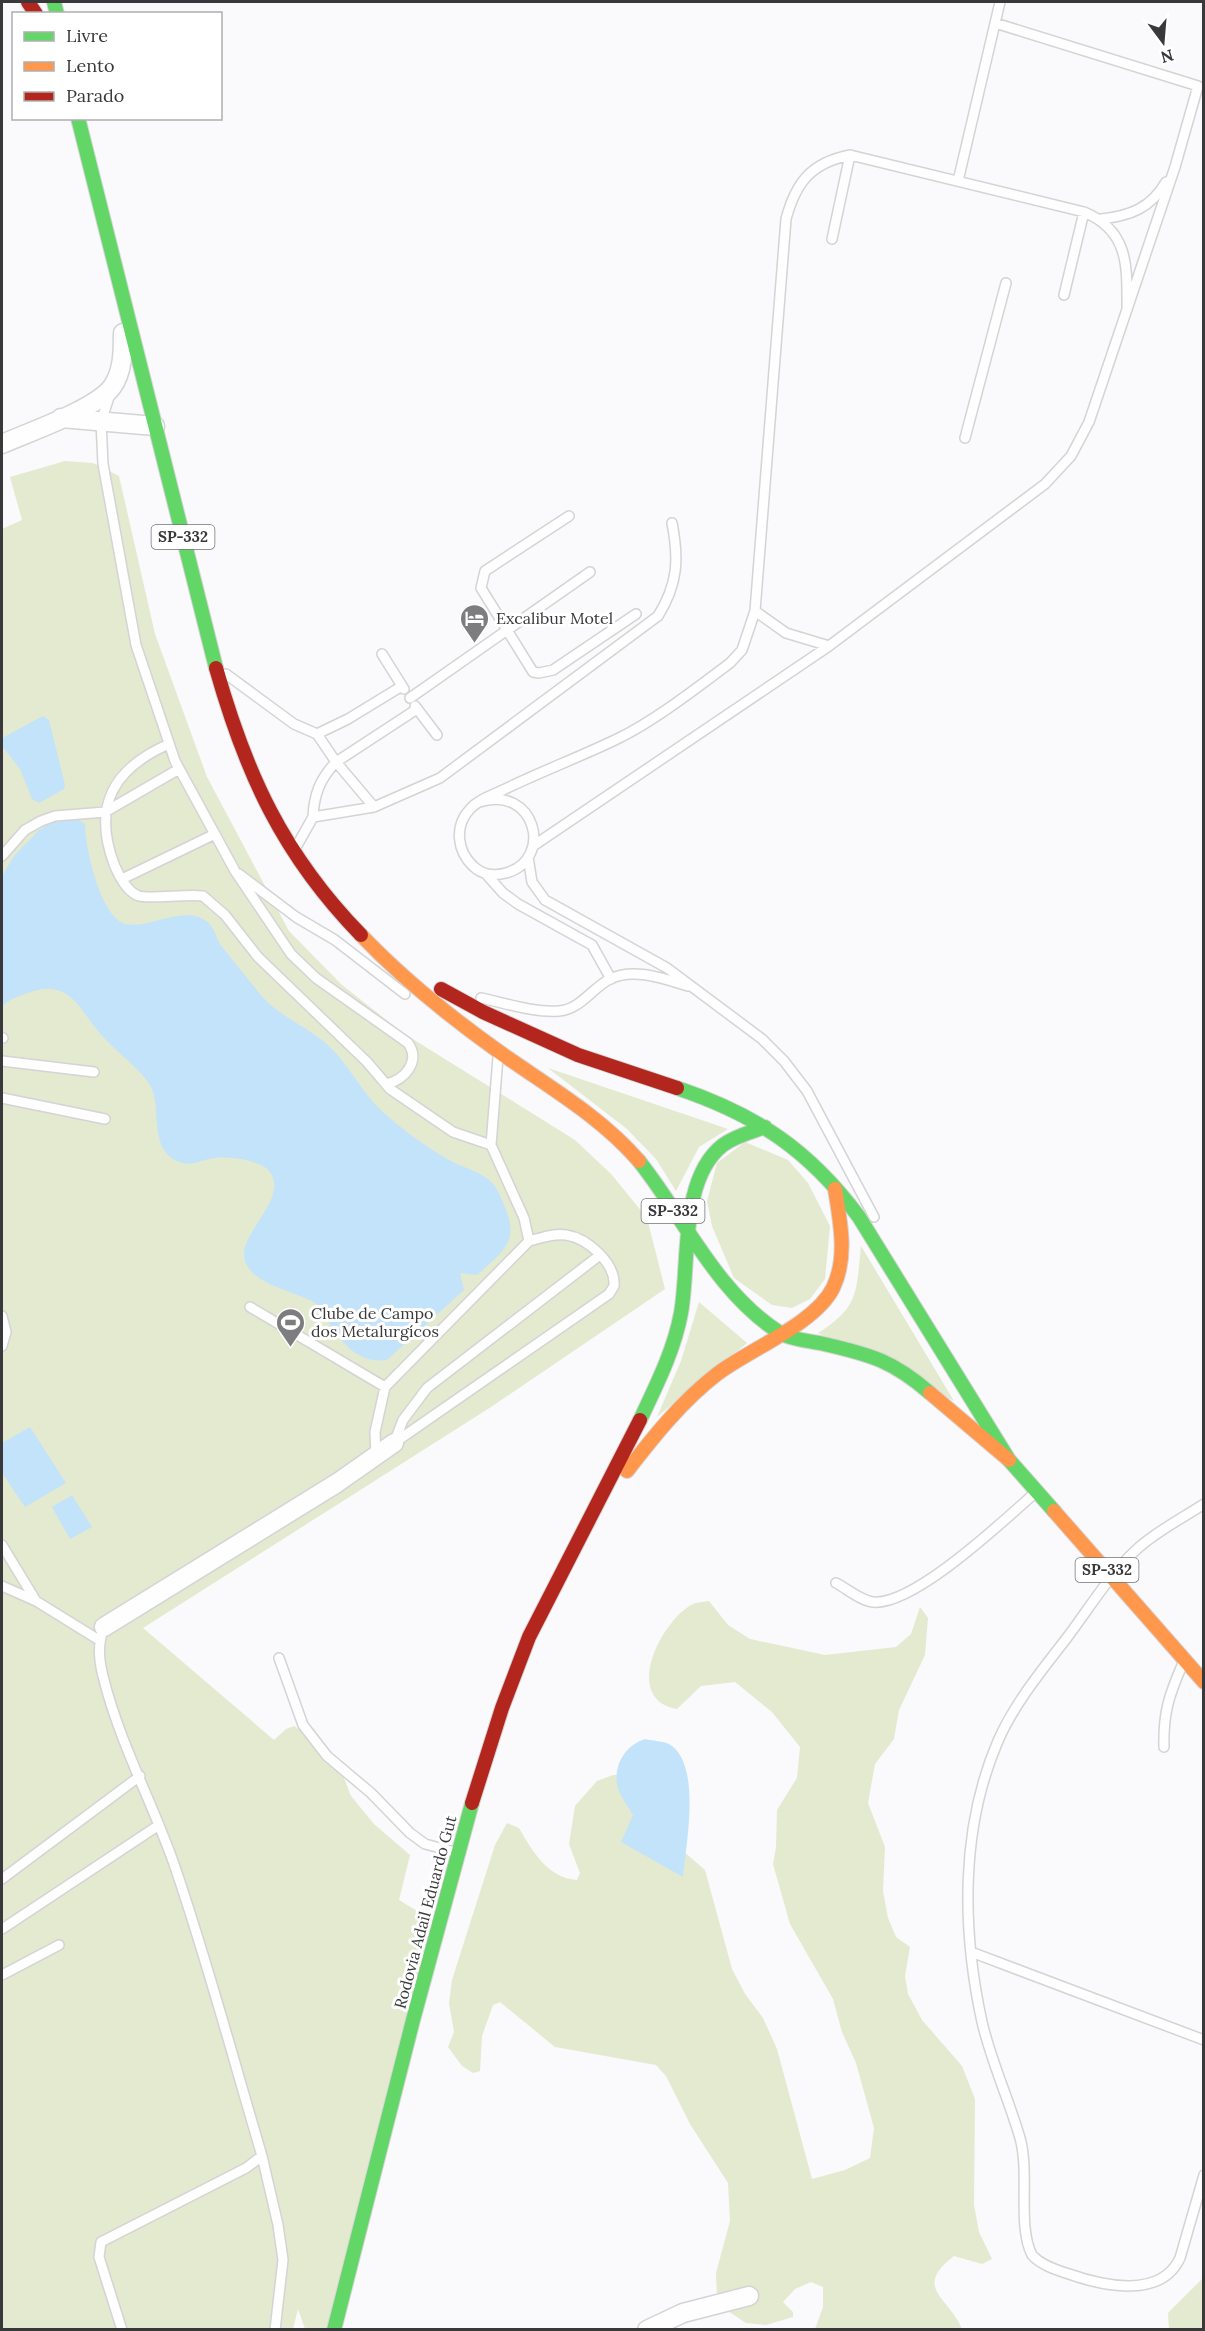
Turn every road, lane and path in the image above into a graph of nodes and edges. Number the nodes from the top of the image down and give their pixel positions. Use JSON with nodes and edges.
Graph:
{"nodes":[{"id":1,"x":1000,"y":2,"type":"edge"},
{"id":2,"x":996,"y":23,"type":"junction"},
{"id":3,"x":1201,"y":87,"type":"edge"},
{"id":4,"x":78,"y":120,"type":"edge"},
{"id":5,"x":850,"y":155,"type":"junction"},
{"id":6,"x":1175,"y":167,"type":"junction"},
{"id":7,"x":958,"y":182,"type":"junction"},
{"id":8,"x":1084,"y":212,"type":"junction"},
{"id":9,"x":1101,"y":219,"type":"junction"},
{"id":10,"x":832,"y":239,"type":"dead end"},
{"id":11,"x":1006,"y":283,"type":"dead end"},
{"id":12,"x":118,"y":284,"type":"junction"},
{"id":13,"x":1064,"y":295,"type":"dead end"},
{"id":14,"x":1127,"y":310,"type":"junction"},
{"id":15,"x":113,"y":386,"type":"junction"},
{"id":16,"x":60,"y":418,"type":"junction"},
{"id":17,"x":101,"y":422,"type":"junction"},
{"id":18,"x":155,"y":426,"type":"junction"},
{"id":19,"x":964,"y":438,"type":"dead end"},
{"id":20,"x":2,"y":444,"type":"edge"},
{"id":21,"x":569,"y":516,"type":"dead end"},
{"id":22,"x":672,"y":523,"type":"dead end"},
{"id":23,"x":590,"y":572,"type":"dead end"},
{"id":24,"x":755,"y":611,"type":"junction"},
{"id":25,"x":636,"y":614,"type":"dead end"},
{"id":26,"x":507,"y":629,"type":"junction"},
{"id":27,"x":829,"y":646,"type":"junction"},
{"id":28,"x":382,"y":654,"type":"dead end"},
{"id":29,"x":218,"y":667,"type":"junction"},
{"id":30,"x":402,"y":686,"type":"junction"},
{"id":31,"x":410,"y":699,"type":"junction"},
{"id":32,"x":417,"y":709,"type":"junction"},
{"id":33,"x":317,"y":734,"type":"junction"},
{"id":34,"x":437,"y":735,"type":"dead end"},
{"id":35,"x":169,"y":744,"type":"junction"},
{"id":36,"x":336,"y":762,"type":"junction"},
{"id":37,"x":179,"y":769,"type":"junction"},
{"id":38,"x":478,"y":802,"type":"junction"},
{"id":39,"x":374,"y":807,"type":"junction"},
{"id":40,"x":105,"y":812,"type":"junction"},
{"id":41,"x":313,"y":817,"type":"junction"},
{"id":42,"x":215,"y":834,"type":"junction"},
{"id":43,"x":533,"y":846,"type":"junction"},
{"id":44,"x":293,"y":853,"type":"junction"},
{"id":45,"x":2,"y":856,"type":"edge"},
{"id":46,"x":528,"y":857,"type":"junction"},
{"id":47,"x":235,"y":871,"type":"junction"},
{"id":48,"x":486,"y":874,"type":"junction"},
{"id":49,"x":122,"y":879,"type":"junction"},
{"id":50,"x":353,"y":927,"type":"junction"},
{"id":51,"x":611,"y":979,"type":"junction"},
{"id":52,"x":438,"y":987,"type":"junction"},
{"id":53,"x":696,"y":988,"type":"junction"},
{"id":54,"x":455,"y":1018,"type":"junction"},
{"id":55,"x":498,"y":1051,"type":"junction"},
{"id":56,"x":2,"y":1061,"type":"edge"},
{"id":57,"x":94,"y":1072,"type":"dead end"},
{"id":58,"x":386,"y":1084,"type":"junction"},
{"id":59,"x":2,"y":1098,"type":"edge"},
{"id":60,"x":105,"y":1119,"type":"dead end"},
{"id":61,"x":765,"y":1127,"type":"junction"},
{"id":62,"x":491,"y":1145,"type":"junction"},
{"id":63,"x":834,"y":1183,"type":"junction"},
{"id":64,"x":689,"y":1233,"type":"junction"},
{"id":65,"x":529,"y":1241,"type":"junction"},
{"id":66,"x":600,"y":1255,"type":"junction"},
{"id":67,"x":904,"y":1289,"type":"junction"},
{"id":68,"x":250,"y":1307,"type":"dead end"},
{"id":69,"x":2,"y":1316,"type":"edge"},
{"id":70,"x":782,"y":1334,"type":"junction"},
{"id":71,"x":2,"y":1346,"type":"edge"},
{"id":72,"x":385,"y":1387,"type":"junction"},
{"id":73,"x":394,"y":1443,"type":"junction"},
{"id":74,"x":376,"y":1456,"type":"junction"},
{"id":75,"x":1010,"y":1460,"type":"junction"},
{"id":76,"x":1037,"y":1491,"type":"junction"},
{"id":77,"x":1203,"y":1504,"type":"edge"},
{"id":78,"x":591,"y":1518,"type":"junction"},
{"id":79,"x":2,"y":1545,"type":"edge"},
{"id":80,"x":1113,"y":1578,"type":"junction"},
{"id":81,"x":836,"y":1582,"type":"dead end"},
{"id":82,"x":2,"y":1586,"type":"edge"},
{"id":83,"x":36,"y":1601,"type":"junction"},
{"id":84,"x":102,"y":1634,"type":"junction"},
{"id":85,"x":279,"y":1658,"type":"dead end"},
{"id":86,"x":1185,"y":1660,"type":"junction"},
{"id":87,"x":1203,"y":1682,"type":"edge"},
{"id":88,"x":1164,"y":1747,"type":"dead end"},
{"id":89,"x":140,"y":1776,"type":"junction"},
{"id":90,"x":159,"y":1825,"type":"junction"},
{"id":91,"x":458,"y":1853,"type":"junction"},
{"id":92,"x":2,"y":1879,"type":"edge"},
{"id":93,"x":2,"y":1929,"type":"edge"},
{"id":94,"x":59,"y":1945,"type":"dead end"},
{"id":95,"x":971,"y":1952,"type":"junction"},
{"id":96,"x":2,"y":1975,"type":"edge"},
{"id":97,"x":1203,"y":2040,"type":"edge"},
{"id":98,"x":262,"y":2156,"type":"junction"},
{"id":99,"x":1203,"y":2175,"type":"edge"},
{"id":100,"x":749,"y":2296,"type":"dead end"},
{"id":101,"x":122,"y":2330,"type":"edge"},
{"id":102,"x":275,"y":2330,"type":"edge"},
{"id":103,"x":334,"y":2330,"type":"edge"},
{"id":104,"x":647,"y":2330,"type":"edge"}],
"edges":[{"from":1,"to":2,"type":"lane"},
{"from":2,"to":3,"type":"lane"},
{"from":2,"to":7,"type":"lane"},
{"from":3,"to":6,"type":"lane"},
{"from":4,"to":12,"type":"main road","number":"SP-332"},
{"from":5,"to":7,"type":"lane"},
{"from":5,"to":10,"type":"lane"},
{"from":5,"to":24,"type":"lane"},
{"from":6,"to":9,"type":"lane"},
{"from":6,"to":14,"type":"lane"},
{"from":7,"to":8,"type":"lane"},
{"from":8,"to":9,"type":"lane"},
{"from":8,"to":13,"type":"lane"},
{"from":9,"to":14,"type":"lane"},
{"from":11,"to":19,"type":"lane"},
{"from":12,"to":15,"type":"street"},
{"from":12,"to":18,"type":"main road","number":"SP-332"},
{"from":14,"to":27,"type":"lane"},
{"from":15,"to":16,"type":"street"},
{"from":15,"to":17,"type":"lane"},
{"from":16,"to":17,"type":"street"},
{"from":16,"to":20,"type":"street"},
{"from":17,"to":18,"type":"street"},
{"from":17,"to":35,"type":"lane"},
{"from":18,"to":29,"type":"main road","number":"SP-332"},
{"from":21,"to":26,"type":"lane"},
{"from":22,"to":39,"type":"lane"},
{"from":23,"to":26,"type":"lane"},
{"from":24,"to":27,"type":"lane"},
{"from":24,"to":38,"type":"lane"},
{"from":25,"to":26,"type":"lane"},
{"from":26,"to":31,"type":"lane"},
{"from":27,"to":43,"type":"lane"},
{"from":28,"to":30,"type":"lane"},
{"from":29,"to":33,"type":"lane"},
{"from":29,"to":44,"type":"main road","number":"SP-332"},
{"from":30,"to":31,"type":"lane"},
{"from":30,"to":33,"type":"lane"},
{"from":31,"to":32,"type":"lane"},
{"from":32,"to":34,"type":"lane"},
{"from":32,"to":36,"type":"lane"},
{"from":33,"to":36,"type":"lane"},
{"from":35,"to":37,"type":"lane"},
{"from":35,"to":40,"type":"lane"},
{"from":36,"to":39,"type":"lane"},
{"from":36,"to":41,"type":"lane"},
{"from":37,"to":40,"type":"lane"},
{"from":37,"to":42,"type":"lane"},
{"from":38,"to":43,"type":"lane"},
{"from":38,"to":48,"type":"lane"},
{"from":39,"to":41,"type":"lane"},
{"from":40,"to":45,"type":"lane"},
{"from":40,"to":49,"type":"lane"},
{"from":41,"to":44,"type":"lane"},
{"from":42,"to":47,"type":"lane"},
{"from":42,"to":49,"type":"lane"},
{"from":43,"to":46,"type":"lane"},
{"from":44,"to":50,"type":"main road","number":"SP-332"},
{"from":46,"to":48,"type":"lane"},
{"from":46,"to":53,"type":"lane"},
{"from":47,"to":54,"type":"lane"},
{"from":47,"to":58,"type":"lane"},
{"from":48,"to":51,"type":"lane"},
{"from":49,"to":58,"type":"lane"},
{"from":50,"to":52,"type":"main road","number":"SP-332"},
{"from":50,"to":54,"type":"main road","number":"SP-332"},
{"from":51,"to":52,"type":"lane"},
{"from":51,"to":53,"type":"lane"},
{"from":52,"to":61,"type":"main road","number":"SP-332"},
{"from":53,"to":67,"type":"lane"},
{"from":54,"to":55,"type":"main road","number":"SP-332"},
{"from":55,"to":62,"type":"lane"},
{"from":55,"to":64,"type":"main road","number":"SP-332"},
{"from":56,"to":57,"type":"lane"},
{"from":58,"to":62,"type":"lane"},
{"from":59,"to":60,"type":"lane"},
{"from":61,"to":63,"type":"main road","number":"SP-332"},
{"from":61,"to":64,"type":"main road"},
{"from":62,"to":65,"type":"lane"},
{"from":63,"to":67,"type":"main road","number":"SP-332"},
{"from":63,"to":70,"type":"main road"},
{"from":64,"to":70,"type":"main road","number":"SP-332"},
{"from":64,"to":78,"type":"main road","name":"Rodovia Adail Eduardo Gut"},
{"from":65,"to":66,"type":"lane"},
{"from":65,"to":72,"type":"lane"},
{"from":66,"to":73,"type":"lane"},
{"from":66,"to":73,"type":"lane"},
{"from":67,"to":75,"type":"main road","number":"SP-332"},
{"from":68,"to":72,"type":"lane"},
{"from":69,"to":71,"type":"lane"},
{"from":70,"to":75,"type":"main road","number":"SP-332"},
{"from":70,"to":78,"type":"main road","name":"Rodovia Adail Eduardo Gut"},
{"from":72,"to":74,"type":"lane"},
{"from":73,"to":74,"type":"street"},
{"from":74,"to":84,"type":"street"},
{"from":75,"to":76,"type":"main road","number":"SP-332"},
{"from":76,"to":80,"type":"main road","number":"SP-332"},
{"from":76,"to":81,"type":"lane"},
{"from":77,"to":80,"type":"lane"},
{"from":78,"to":91,"type":"main road","name":"Rodovia Adail Eduardo Gut"},
{"from":79,"to":83,"type":"lane"},
{"from":80,"to":86,"type":"main road","number":"SP-332"},
{"from":80,"to":95,"type":"lane"},
{"from":82,"to":83,"type":"lane"},
{"from":83,"to":84,"type":"lane"},
{"from":84,"to":89,"type":"lane"},
{"from":85,"to":91,"type":"lane"},
{"from":86,"to":87,"type":"main road","number":"SP-332"},
{"from":86,"to":88,"type":"lane"},
{"from":89,"to":90,"type":"lane"},
{"from":89,"to":92,"type":"lane"},
{"from":90,"to":93,"type":"lane"},
{"from":90,"to":98,"type":"lane"},
{"from":91,"to":103,"type":"main road","name":"Rodovia Adail Eduardo Gut"},
{"from":94,"to":96,"type":"lane"},
{"from":95,"to":97,"type":"lane"},
{"from":95,"to":99,"type":"lane"},
{"from":98,"to":101,"type":"lane"},
{"from":98,"to":102,"type":"lane"},
{"from":100,"to":104,"type":"street"}]}
